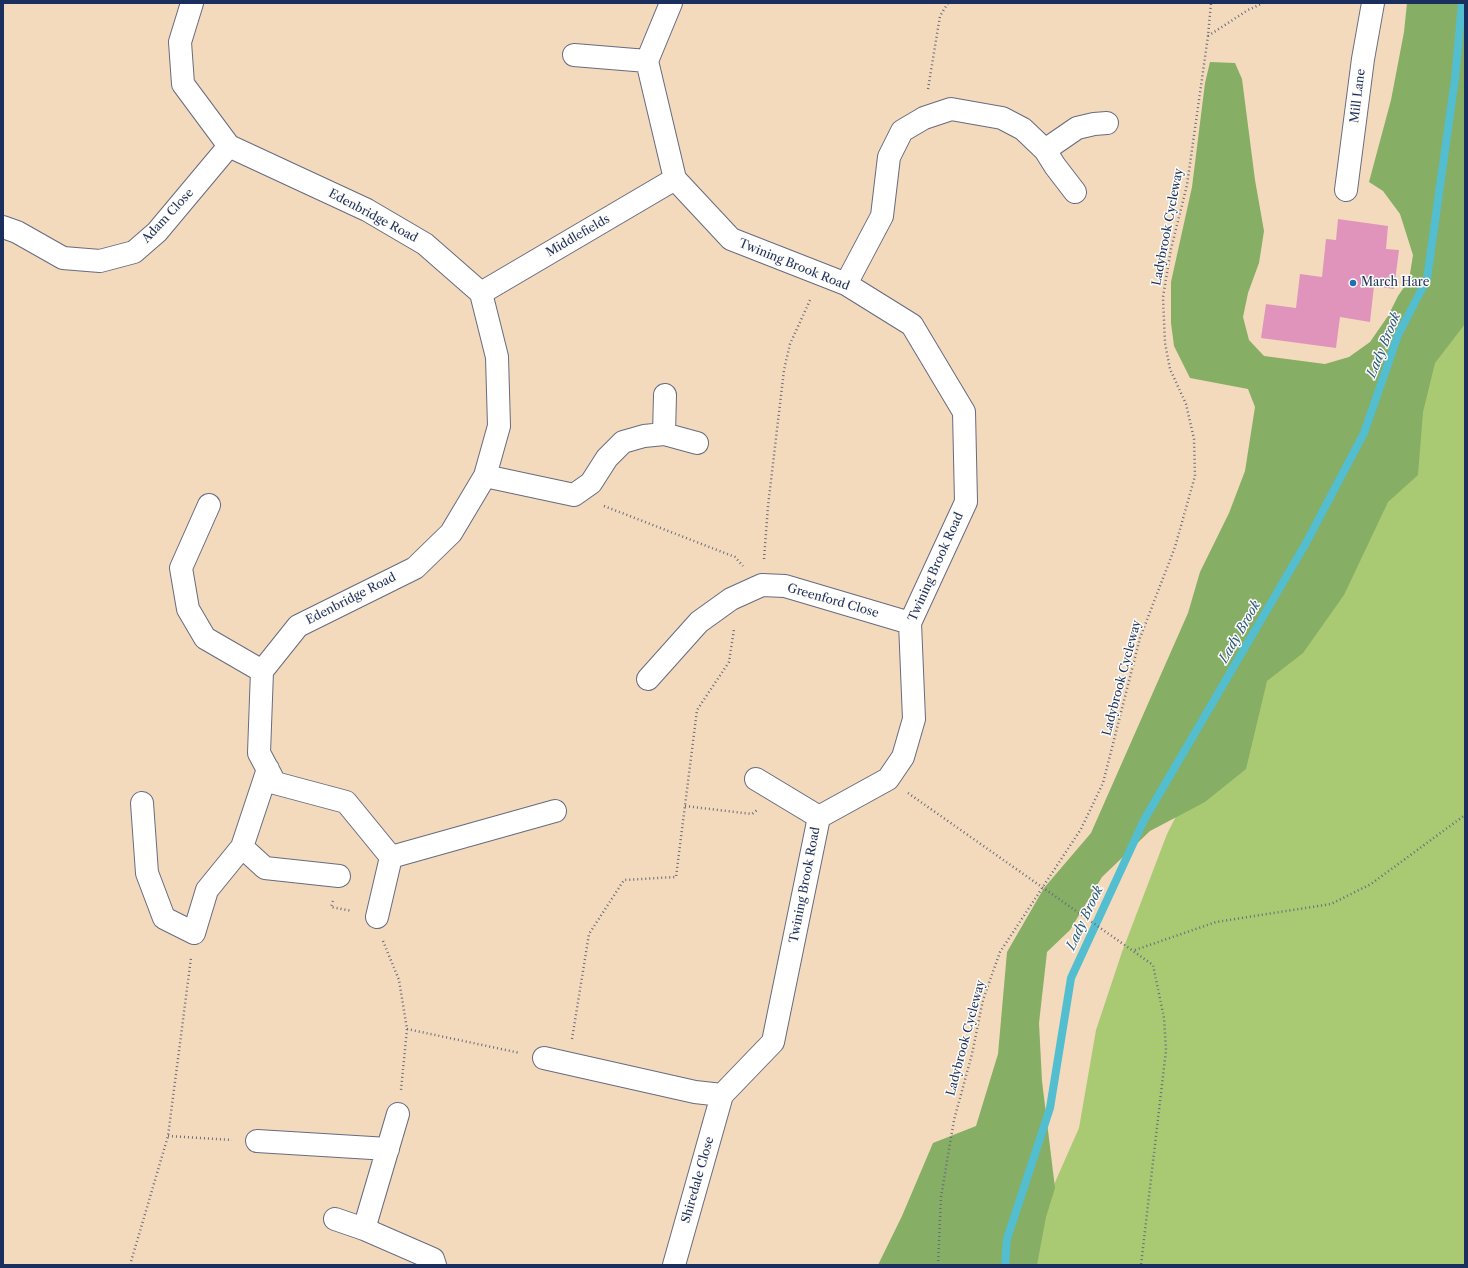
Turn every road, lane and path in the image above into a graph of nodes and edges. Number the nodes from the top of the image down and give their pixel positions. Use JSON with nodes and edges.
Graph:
{"nodes":[{"id":1,"x":192,"y":3,"type":"edge"},
{"id":2,"x":671,"y":3,"type":"edge"},
{"id":3,"x":948,"y":3,"type":"edge"},
{"id":4,"x":1211,"y":3,"type":"edge"},
{"id":5,"x":1263,"y":3,"type":"edge"},
{"id":6,"x":1373,"y":3,"type":"edge"},
{"id":7,"x":1208,"y":36,"type":"junction"},
{"id":8,"x":574,"y":55,"type":"dead end"},
{"id":9,"x":647,"y":61,"type":"junction"},
{"id":10,"x":924,"y":118,"type":"junction"},
{"id":11,"x":1107,"y":123,"type":"dead end"},
{"id":12,"x":229,"y":146,"type":"junction"},
{"id":13,"x":1045,"y":150,"type":"junction"},
{"id":14,"x":675,"y":179,"type":"junction"},
{"id":15,"x":1346,"y":190,"type":"dead end"},
{"id":16,"x":1075,"y":192,"type":"dead end"},
{"id":17,"x":3,"y":227,"type":"edge"},
{"id":18,"x":822,"y":275,"type":"junction"},
{"id":19,"x":846,"y":284,"type":"junction"},
{"id":20,"x":481,"y":293,"type":"junction"},
{"id":21,"x":665,"y":395,"type":"dead end"},
{"id":22,"x":664,"y":434,"type":"junction"},
{"id":23,"x":697,"y":443,"type":"dead end"},
{"id":24,"x":485,"y":476,"type":"junction"},
{"id":25,"x":574,"y":495,"type":"junction"},
{"id":26,"x":209,"y":505,"type":"dead end"},
{"id":27,"x":762,"y":585,"type":"junction"},
{"id":28,"x":739,"y":595,"type":"junction"},
{"id":29,"x":910,"y":623,"type":"junction"},
{"id":30,"x":262,"y":671,"type":"junction"},
{"id":31,"x":648,"y":679,"type":"dead end"},
{"id":32,"x":268,"y":769,"type":"junction"},
{"id":33,"x":756,"y":779,"type":"dead end"},
{"id":34,"x":888,"y":779,"type":"junction"},
{"id":35,"x":777,"y":792,"type":"junction"},
{"id":36,"x":142,"y":803,"type":"dead end"},
{"id":37,"x":685,"y":806,"type":"junction"},
{"id":38,"x":555,"y":811,"type":"dead end"},
{"id":39,"x":1465,"y":815,"type":"edge"},
{"id":40,"x":819,"y":817,"type":"junction"},
{"id":41,"x":242,"y":847,"type":"junction"},
{"id":42,"x":391,"y":857,"type":"junction"},
{"id":43,"x":339,"y":876,"type":"joint"},
{"id":44,"x":1044,"y":888,"type":"junction"},
{"id":45,"x":377,"y":917,"type":"junction"},
{"id":46,"x":194,"y":933,"type":"junction"},
{"id":47,"x":1134,"y":950,"type":"junction"},
{"id":48,"x":408,"y":1029,"type":"junction"},
{"id":49,"x":544,"y":1058,"type":"joint"},
{"id":50,"x":568,"y":1063,"type":"junction"},
{"id":51,"x":722,"y":1095,"type":"junction"},
{"id":52,"x":398,"y":1114,"type":"joint"},
{"id":53,"x":168,"y":1136,"type":"junction"},
{"id":54,"x":256,"y":1141,"type":"joint"},
{"id":55,"x":388,"y":1148,"type":"junction"},
{"id":56,"x":335,"y":1218,"type":"dead end"},
{"id":57,"x":364,"y":1229,"type":"junction"},
{"id":58,"x":130,"y":1265,"type":"edge"},
{"id":59,"x":435,"y":1265,"type":"edge"},
{"id":60,"x":674,"y":1265,"type":"edge"},
{"id":61,"x":938,"y":1265,"type":"edge"},
{"id":62,"x":1141,"y":1265,"type":"edge"}],
"edges":[{"from":1,"to":12,"type":"street","name":"Edenbridge Road"},
{"from":2,"to":9,"type":"street"},
{"from":3,"to":10,"type":"path"},
{"from":4,"to":7,"type":"path","name":"Ladybrook Cycleway"},
{"from":5,"to":7,"type":"path"},
{"from":6,"to":15,"type":"street","name":"Mill Lane"},
{"from":7,"to":44,"type":"path","name":"Ladybrook Cycleway"},
{"from":8,"to":9,"type":"street"},
{"from":9,"to":14,"type":"street","name":"Twining Brook Road"},
{"from":10,"to":13,"type":"street"},
{"from":10,"to":19,"type":"street"},
{"from":11,"to":13,"type":"street"},
{"from":12,"to":17,"type":"street","name":"Adam Close"},
{"from":12,"to":20,"type":"street","name":"Edenbridge Road"},
{"from":13,"to":16,"type":"street"},
{"from":14,"to":18,"type":"street","name":"Twining Brook Road"},
{"from":14,"to":20,"type":"street","name":"Middlefields"},
{"from":18,"to":19,"type":"street","name":"Twining Brook Road"},
{"from":18,"to":27,"type":"path"},
{"from":19,"to":29,"type":"street","name":"Twining Brook Road"},
{"from":20,"to":24,"type":"street","name":"Edenbridge Road"},
{"from":21,"to":22,"type":"street"},
{"from":22,"to":23,"type":"street"},
{"from":22,"to":25,"type":"street"},
{"from":24,"to":25,"type":"street"},
{"from":24,"to":30,"type":"street","name":"Edenbridge Road"},
{"from":25,"to":27,"type":"path"},
{"from":26,"to":30,"type":"street"},
{"from":27,"to":28,"type":"street","name":"Greenford Close"},
{"from":27,"to":29,"type":"street","name":"Greenford Close"},
{"from":28,"to":31,"type":"street","name":"Greenford Close"},
{"from":28,"to":37,"type":"path"},
{"from":29,"to":34,"type":"street","name":"Twining Brook Road"},
{"from":30,"to":32,"type":"street"},
{"from":32,"to":41,"type":"street"},
{"from":32,"to":42,"type":"street"},
{"from":33,"to":35,"type":"street"},
{"from":34,"to":40,"type":"street","name":"Twining Brook Road"},
{"from":34,"to":44,"type":"path"},
{"from":35,"to":37,"type":"path"},
{"from":35,"to":40,"type":"street"},
{"from":36,"to":46,"type":"street"},
{"from":37,"to":50,"type":"path"},
{"from":38,"to":42,"type":"street"},
{"from":39,"to":47,"type":"path"},
{"from":40,"to":51,"type":"street","name":"Twining Brook Road"},
{"from":41,"to":43,"type":"street"},
{"from":41,"to":46,"type":"street"},
{"from":42,"to":45,"type":"street"},
{"from":43,"to":45,"type":"path"},
{"from":44,"to":47,"type":"path"},
{"from":44,"to":61,"type":"path","name":"Ladybrook Cycleway"},
{"from":45,"to":48,"type":"path"},
{"from":46,"to":53,"type":"path"},
{"from":47,"to":62,"type":"path"},
{"from":48,"to":49,"type":"path"},
{"from":48,"to":52,"type":"path"},
{"from":49,"to":50,"type":"street"},
{"from":50,"to":51,"type":"street"},
{"from":51,"to":60,"type":"street","name":"Shiredale Close"},
{"from":52,"to":55,"type":"street"},
{"from":53,"to":54,"type":"path"},
{"from":53,"to":58,"type":"path"},
{"from":54,"to":55,"type":"street"},
{"from":55,"to":57,"type":"street"},
{"from":56,"to":57,"type":"street"},
{"from":57,"to":59,"type":"street"}]}
